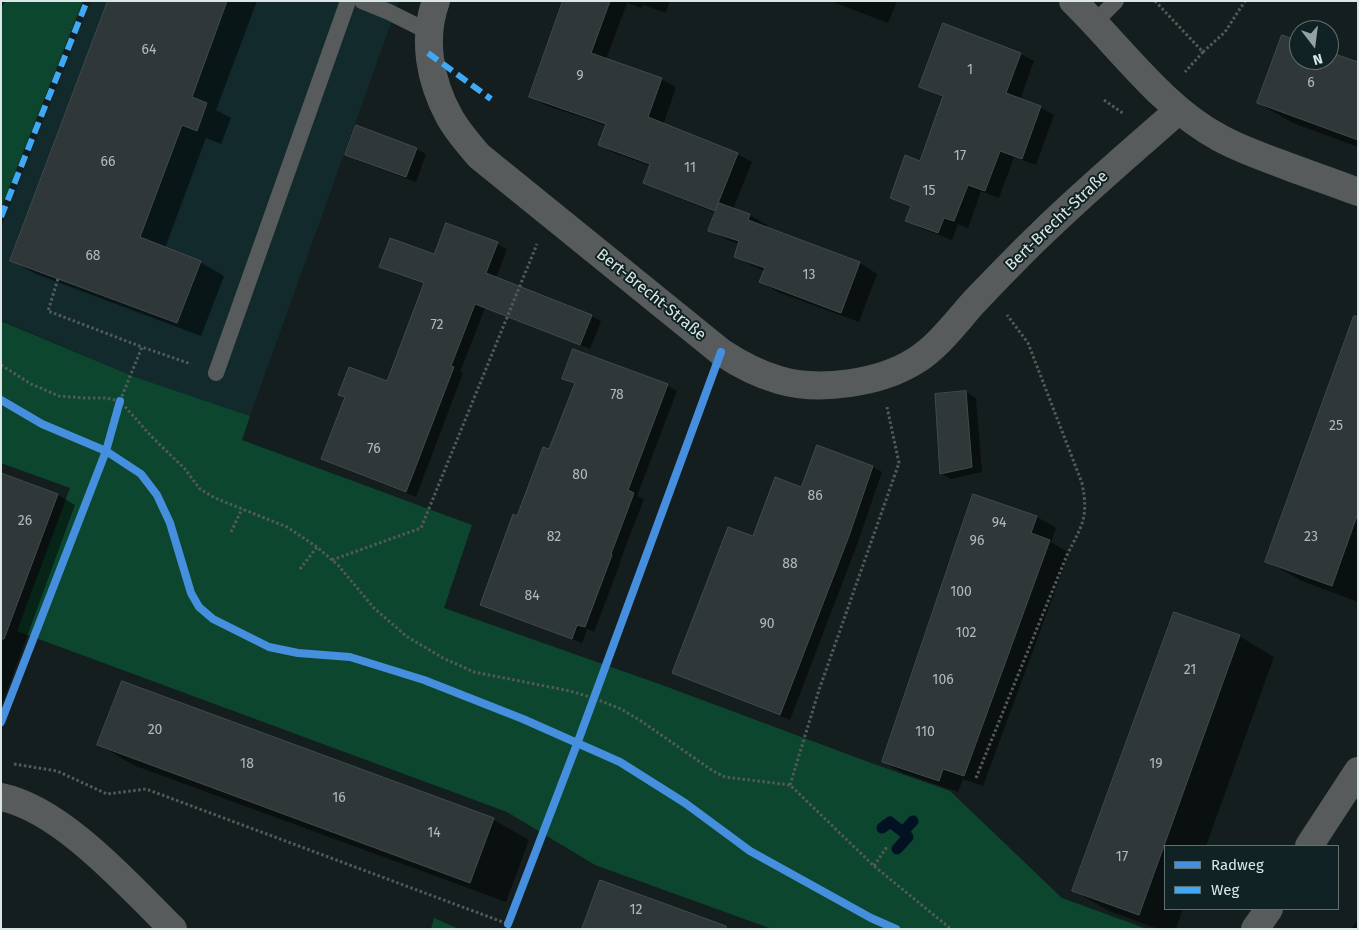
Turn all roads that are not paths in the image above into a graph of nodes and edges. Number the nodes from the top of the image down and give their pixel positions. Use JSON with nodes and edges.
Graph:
{"nodes":[{"id":1,"x":348,"y":1,"type":"edge"},
{"id":2,"x":362,"y":1,"type":"edge"},
{"id":3,"x":436,"y":1,"type":"edge"},
{"id":4,"x":1073,"y":1,"type":"edge"},
{"id":5,"x":1116,"y":1,"type":"edge"},
{"id":6,"x":1095,"y":22,"type":"junction"},
{"id":7,"x":429,"y":32,"type":"junction"},
{"id":8,"x":1171,"y":103,"type":"junction"},
{"id":9,"x":1358,"y":192,"type":"edge"},
{"id":10,"x":216,"y":373,"type":"road end"},
{"id":11,"x":1358,"y":770,"type":"edge"},
{"id":12,"x":1,"y":798,"type":"edge"},
{"id":13,"x":1310,"y":845,"type":"edge"},
{"id":14,"x":1267,"y":910,"type":"edge"},
{"id":15,"x":173,"y":929,"type":"edge"},
{"id":16,"x":1256,"y":929,"type":"edge"}],
"edges":[{"from":1,"to":10,"type":"lane"},
{"from":2,"to":7,"type":"lane"},
{"from":3,"to":7,"type":"street","name":"Bert-Brecht-Straße"},
{"from":4,"to":6,"type":"street"},
{"from":5,"to":6,"type":"lane"},
{"from":6,"to":8,"type":"street"},
{"from":7,"to":8,"type":"street","name":"Bert-Brecht-Straße"},
{"from":8,"to":9,"type":"street"},
{"from":11,"to":13,"type":"street"},
{"from":12,"to":15,"type":"street"},
{"from":14,"to":16,"type":"street"}]}
